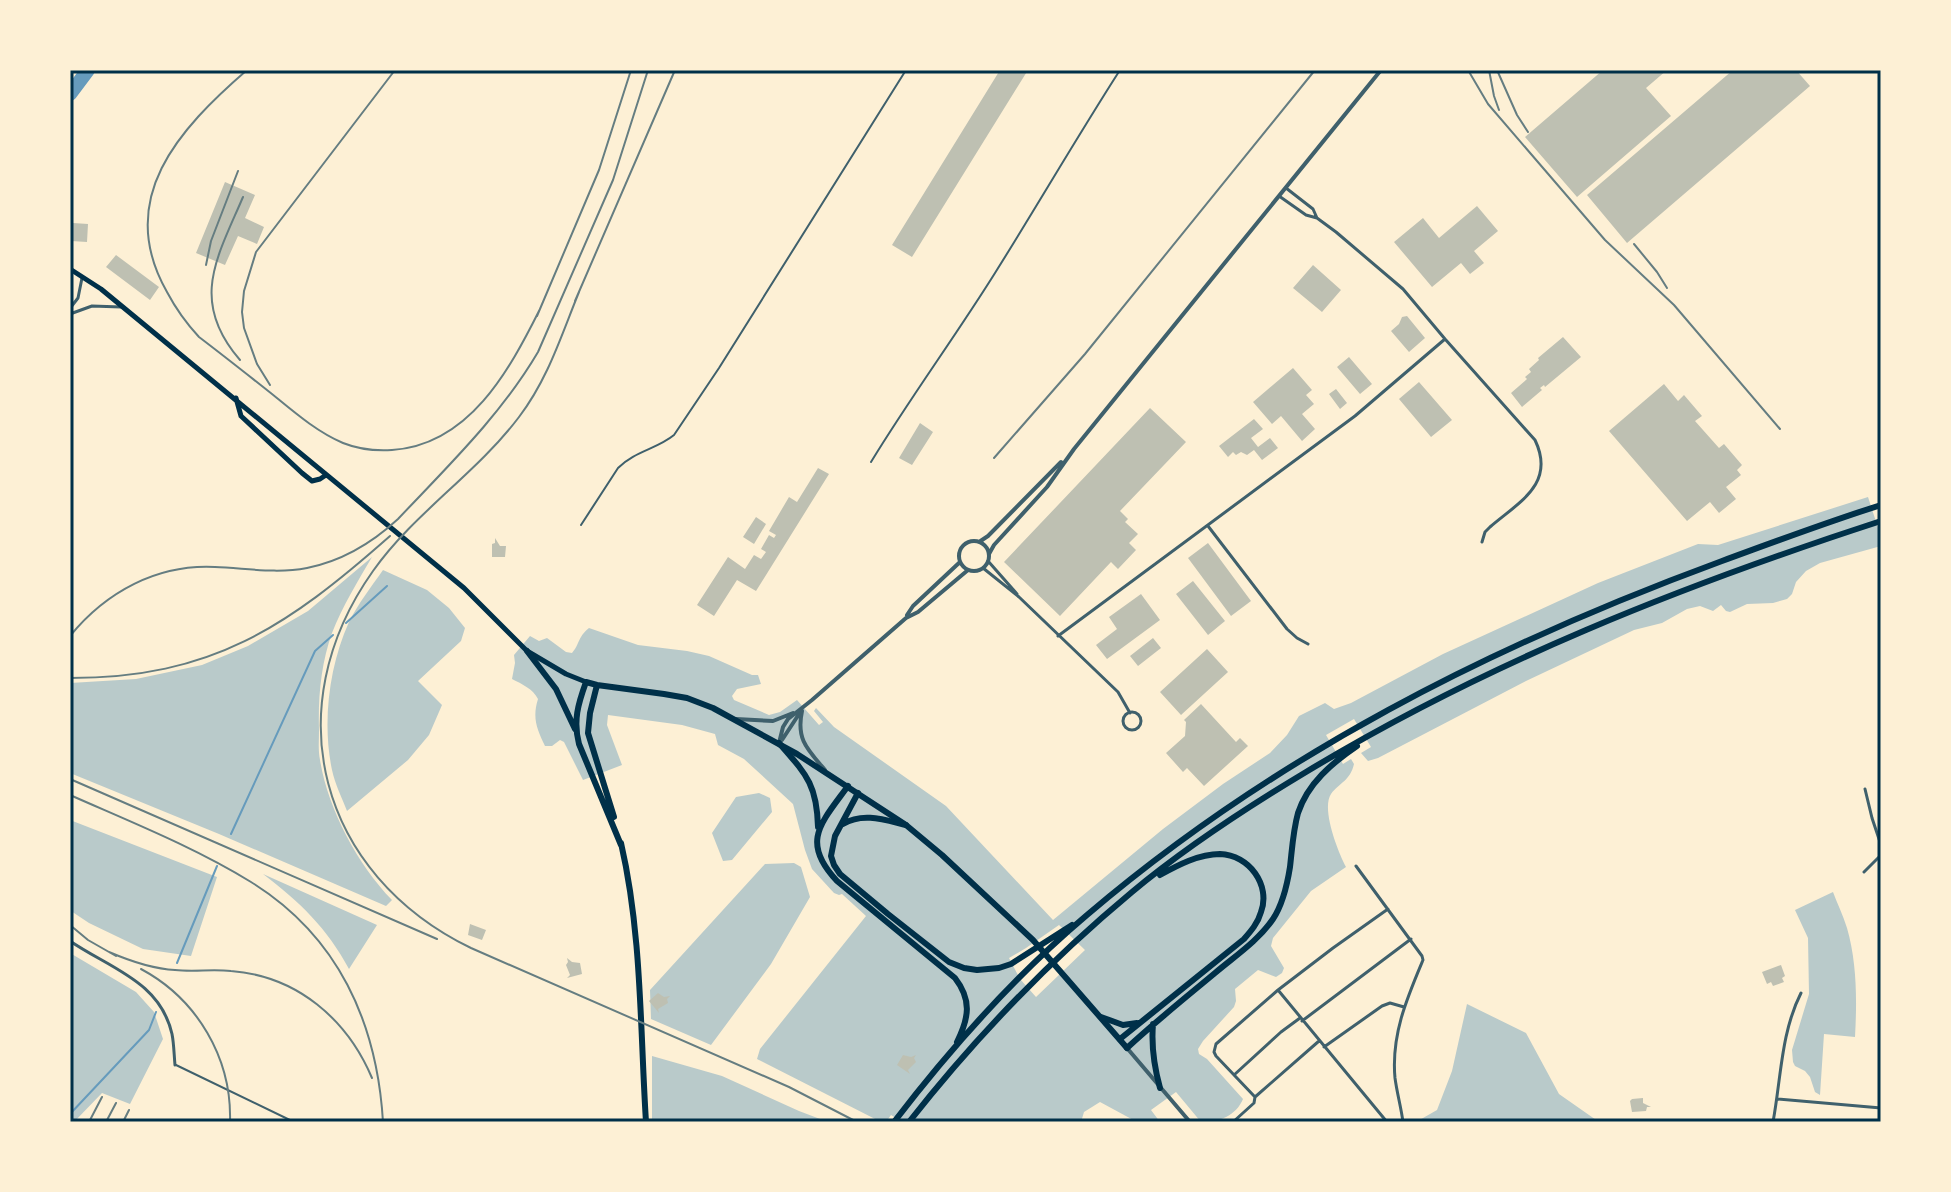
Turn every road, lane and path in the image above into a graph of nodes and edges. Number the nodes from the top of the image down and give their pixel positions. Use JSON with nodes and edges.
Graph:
{"nodes":[{"id":1,"x":906,"y":70,"type":"edge"},
{"id":2,"x":1120,"y":70,"type":"edge"},
{"id":3,"x":1381,"y":70,"type":"edge"},
{"id":4,"x":1286,"y":188,"type":"junction"},
{"id":5,"x":1279,"y":196,"type":"junction"},
{"id":6,"x":1317,"y":218,"type":"junction"},
{"id":7,"x":70,"y":270,"type":"edge"},
{"id":8,"x":82,"y":276,"type":"junction"},
{"id":9,"x":123,"y":307,"type":"junction"},
{"id":10,"x":70,"y":309,"type":"edge"},
{"id":11,"x":1445,"y":339,"type":"junction"},
{"id":12,"x":235,"y":398,"type":"junction"},
{"id":13,"x":1074,"y":449,"type":"junction"},
{"id":14,"x":871,"y":462,"type":"dead end"},
{"id":15,"x":326,"y":475,"type":"junction"},
{"id":16,"x":1881,"y":505,"type":"edge"},
{"id":17,"x":1881,"y":521,"type":"edge"},
{"id":18,"x":581,"y":525,"type":"dead end"},
{"id":19,"x":1208,"y":526,"type":"junction"},
{"id":20,"x":979,"y":542,"type":"junction"},
{"id":21,"x":1482,"y":542,"type":"dead end"},
{"id":22,"x":989,"y":554,"type":"junction"},
{"id":23,"x":988,"y":561,"type":"junction"},
{"id":24,"x":960,"y":562,"type":"junction"},
{"id":25,"x":983,"y":568,"type":"junction"},
{"id":26,"x":968,"y":570,"type":"junction"},
{"id":27,"x":1019,"y":597,"type":"junction"},
{"id":28,"x":906,"y":618,"type":"junction"},
{"id":29,"x":1058,"y":636,"type":"junction"},
{"id":30,"x":1308,"y":644,"type":"dead end"},
{"id":31,"x":527,"y":651,"type":"junction"},
{"id":32,"x":586,"y":682,"type":"junction"},
{"id":33,"x":597,"y":685,"type":"junction"},
{"id":34,"x":802,"y":709,"type":"junction"},
{"id":35,"x":1130,"y":713,"type":"junction"},
{"id":36,"x":735,"y":719,"type":"junction"},
{"id":37,"x":576,"y":729,"type":"junction"},
{"id":38,"x":779,"y":743,"type":"junction"},
{"id":39,"x":1338,"y":756,"type":"junction"},
{"id":40,"x":826,"y":772,"type":"junction"},
{"id":41,"x":848,"y":786,"type":"junction"},
{"id":42,"x":1865,"y":789,"type":"dead end"},
{"id":43,"x":858,"y":793,"type":"junction"},
{"id":44,"x":906,"y":825,"type":"junction"},
{"id":45,"x":840,"y":827,"type":"junction"},
{"id":46,"x":818,"y":831,"type":"junction"},
{"id":47,"x":621,"y":845,"type":"junction"},
{"id":48,"x":1881,"y":845,"type":"edge"},
{"id":49,"x":1881,"y":855,"type":"edge"},
{"id":50,"x":1356,"y":866,"type":"dead end"},
{"id":51,"x":1864,"y":872,"type":"dead end"},
{"id":52,"x":1133,"y":891,"type":"junction"},
{"id":53,"x":1388,"y":909,"type":"junction"},
{"id":54,"x":1066,"y":932,"type":"junction"},
{"id":55,"x":1411,"y":939,"type":"junction"},
{"id":56,"x":70,"y":941,"type":"edge"},
{"id":57,"x":1278,"y":990,"type":"junction"},
{"id":58,"x":1801,"y":993,"type":"dead end"},
{"id":59,"x":1404,"y":1007,"type":"junction"},
{"id":60,"x":1101,"y":1017,"type":"junction"},
{"id":61,"x":1301,"y":1020,"type":"junction"},
{"id":62,"x":1150,"y":1021,"type":"junction"},
{"id":63,"x":1120,"y":1039,"type":"junction"},
{"id":64,"x":1319,"y":1041,"type":"junction"},
{"id":65,"x":1324,"y":1047,"type":"junction"},
{"id":66,"x":1127,"y":1048,"type":"junction"},
{"id":67,"x":954,"y":1049,"type":"junction"},
{"id":68,"x":175,"y":1065,"type":"joint"},
{"id":69,"x":1234,"y":1075,"type":"junction"},
{"id":70,"x":1160,"y":1088,"type":"junction"},
{"id":71,"x":1255,"y":1097,"type":"junction"},
{"id":72,"x":1777,"y":1099,"type":"junction"},
{"id":73,"x":1881,"y":1108,"type":"edge"},
{"id":74,"x":896,"y":1120,"type":"edge"},
{"id":75,"x":1188,"y":1121,"type":"edge"},
{"id":76,"x":1384,"y":1121,"type":"edge"},
{"id":77,"x":294,"y":1122,"type":"edge"},
{"id":78,"x":646,"y":1122,"type":"edge"},
{"id":79,"x":909,"y":1122,"type":"edge"},
{"id":80,"x":1233,"y":1122,"type":"edge"},
{"id":81,"x":1403,"y":1122,"type":"edge"},
{"id":82,"x":1773,"y":1122,"type":"edge"}],
"edges":[{"from":1,"to":18,"type":"lane"},
{"from":2,"to":14,"type":"lane"},
{"from":3,"to":4,"type":"street"},
{"from":4,"to":5,"type":"street"},
{"from":4,"to":6,"type":"street"},
{"from":5,"to":6,"type":"street"},
{"from":5,"to":13,"type":"street"},
{"from":6,"to":11,"type":"street"},
{"from":7,"to":8,"type":"main road"},
{"from":8,"to":9,"type":"main road"},
{"from":8,"to":10,"type":"street"},
{"from":9,"to":10,"type":"street"},
{"from":9,"to":12,"type":"main road"},
{"from":11,"to":19,"type":"street"},
{"from":11,"to":21,"type":"street"},
{"from":12,"to":15,"type":"main road"},
{"from":12,"to":15,"type":"main road"},
{"from":13,"to":20,"type":"street"},
{"from":13,"to":22,"type":"street"},
{"from":15,"to":31,"type":"main road"},
{"from":16,"to":54,"type":"main road"},
{"from":17,"to":39,"type":"main road"},
{"from":19,"to":29,"type":"street"},
{"from":19,"to":30,"type":"street"},
{"from":20,"to":22,"type":"street"},
{"from":20,"to":24,"type":"street"},
{"from":22,"to":23,"type":"street"},
{"from":23,"to":25,"type":"street"},
{"from":23,"to":27,"type":"street"},
{"from":24,"to":26,"type":"street"},
{"from":24,"to":28,"type":"street"},
{"from":25,"to":26,"type":"street"},
{"from":25,"to":27,"type":"street"},
{"from":26,"to":28,"type":"street"},
{"from":27,"to":29,"type":"street"},
{"from":28,"to":34,"type":"street"},
{"from":29,"to":35,"type":"street"},
{"from":31,"to":32,"type":"main road"},
{"from":31,"to":37,"type":"main road"},
{"from":32,"to":33,"type":"main road"},
{"from":32,"to":37,"type":"main road"},
{"from":33,"to":36,"type":"main road"},
{"from":33,"to":47,"type":"main road"},
{"from":34,"to":36,"type":"street"},
{"from":34,"to":38,"type":"street"},
{"from":34,"to":40,"type":"street"},
{"from":35,"to":35,"type":"street"},
{"from":36,"to":38,"type":"main road"},
{"from":37,"to":47,"type":"main road"},
{"from":38,"to":40,"type":"main road"},
{"from":38,"to":46,"type":"main road"},
{"from":39,"to":52,"type":"main road"},
{"from":39,"to":62,"type":"main road"},
{"from":40,"to":41,"type":"main road"},
{"from":41,"to":43,"type":"main road"},
{"from":41,"to":46,"type":"main road"},
{"from":42,"to":48,"type":"street"},
{"from":43,"to":44,"type":"main road"},
{"from":43,"to":45,"type":"main road"},
{"from":44,"to":45,"type":"main road"},
{"from":44,"to":60,"type":"main road"},
{"from":45,"to":54,"type":"main road"},
{"from":46,"to":67,"type":"main road"},
{"from":47,"to":78,"type":"main road"},
{"from":49,"to":51,"type":"street"},
{"from":50,"to":53,"type":"street"},
{"from":52,"to":62,"type":"main road"},
{"from":52,"to":79,"type":"main road"},
{"from":53,"to":55,"type":"street"},
{"from":53,"to":57,"type":"street"},
{"from":54,"to":67,"type":"main road"},
{"from":55,"to":59,"type":"street"},
{"from":55,"to":61,"type":"street"},
{"from":56,"to":68,"type":"street"},
{"from":57,"to":61,"type":"street"},
{"from":57,"to":69,"type":"street"},
{"from":58,"to":72,"type":"street"},
{"from":59,"to":65,"type":"street"},
{"from":59,"to":81,"type":"street"},
{"from":60,"to":62,"type":"main road"},
{"from":60,"to":63,"type":"main road"},
{"from":61,"to":64,"type":"street"},
{"from":61,"to":69,"type":"street"},
{"from":62,"to":63,"type":"main road"},
{"from":62,"to":66,"type":"main road"},
{"from":62,"to":70,"type":"main road"},
{"from":63,"to":66,"type":"main road"},
{"from":64,"to":65,"type":"street"},
{"from":64,"to":71,"type":"street"},
{"from":65,"to":76,"type":"street"},
{"from":66,"to":70,"type":"street"},
{"from":67,"to":74,"type":"main road"},
{"from":68,"to":77,"type":"lane"},
{"from":69,"to":71,"type":"street"},
{"from":70,"to":75,"type":"street"},
{"from":71,"to":80,"type":"street"},
{"from":72,"to":73,"type":"street"},
{"from":72,"to":82,"type":"street"}]}
